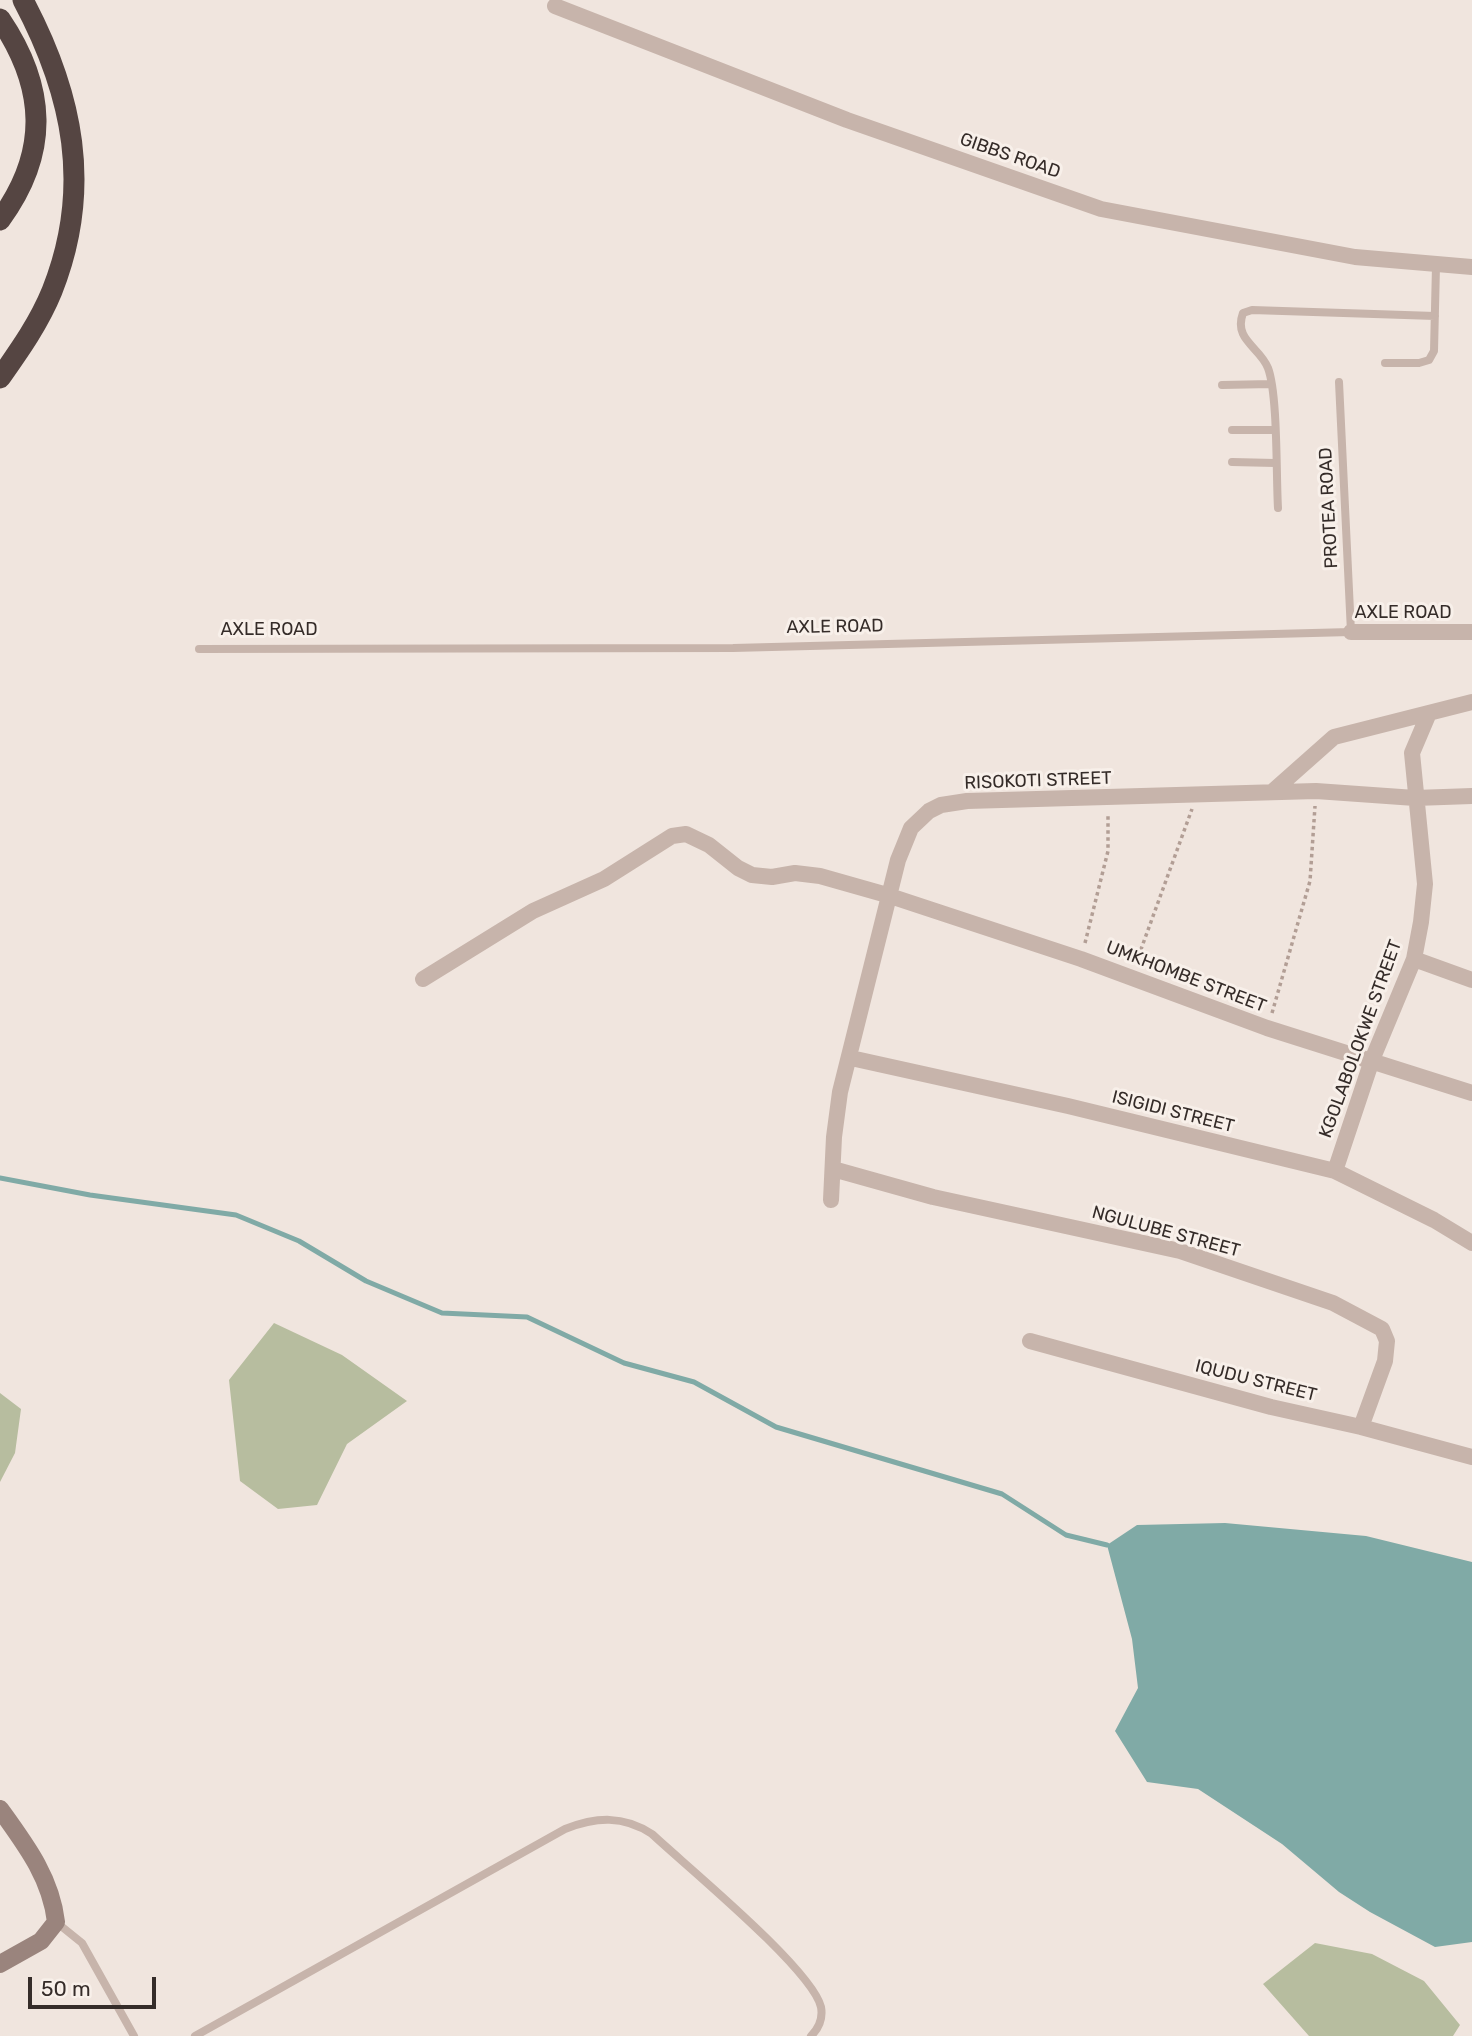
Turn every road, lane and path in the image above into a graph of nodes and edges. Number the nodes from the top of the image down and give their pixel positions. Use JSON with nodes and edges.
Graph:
{"nodes":[{"id":1,"x":23,"y":0,"type":"edge"},
{"id":2,"x":555,"y":6,"type":"dead end"},
{"id":3,"x":0,"y":19,"type":"edge"},
{"id":4,"x":0,"y":220,"type":"edge"},
{"id":5,"x":1436,"y":266,"type":"junction"},
{"id":6,"x":1472,"y":267,"type":"edge"},
{"id":7,"x":1435,"y":316,"type":"junction"},
{"id":8,"x":1385,"y":363,"type":"dead end"},
{"id":9,"x":0,"y":378,"type":"edge"},
{"id":10,"x":1339,"y":383,"type":"dead end"},
{"id":11,"x":1271,"y":384,"type":"junction"},
{"id":12,"x":1222,"y":385,"type":"dead end"},
{"id":13,"x":1232,"y":430,"type":"dead end"},
{"id":14,"x":1273,"y":430,"type":"junction"},
{"id":15,"x":1232,"y":462,"type":"dead end"},
{"id":16,"x":1275,"y":463,"type":"junction"},
{"id":17,"x":1278,"y":508,"type":"dead end"},
{"id":18,"x":1351,"y":632,"type":"junction"},
{"id":19,"x":1472,"y":632,"type":"edge"},
{"id":20,"x":199,"y":649,"type":"dead end"},
{"id":21,"x":1472,"y":702,"type":"edge"},
{"id":22,"x":1429,"y":713,"type":"junction"},
{"id":23,"x":1316,"y":791,"type":"junction"},
{"id":24,"x":1272,"y":792,"type":"junction"},
{"id":25,"x":1197,"y":794,"type":"junction"},
{"id":26,"x":1472,"y":796,"type":"edge"},
{"id":27,"x":1415,"y":798,"type":"junction"},
{"id":28,"x":1108,"y":799,"type":"junction"},
{"id":29,"x":887,"y":895,"type":"junction"},
{"id":30,"x":1082,"y":959,"type":"junction"},
{"id":31,"x":1414,"y":959,"type":"junction"},
{"id":32,"x":1130,"y":978,"type":"junction"},
{"id":33,"x":423,"y":979,"type":"dead end"},
{"id":34,"x":1472,"y":980,"type":"edge"},
{"id":35,"x":1267,"y":1028,"type":"junction"},
{"id":36,"x":850,"y":1058,"type":"junction"},
{"id":37,"x":1372,"y":1060,"type":"junction"},
{"id":38,"x":1472,"y":1093,"type":"edge"},
{"id":39,"x":833,"y":1169,"type":"junction"},
{"id":40,"x":1335,"y":1171,"type":"junction"},
{"id":41,"x":831,"y":1200,"type":"dead end"},
{"id":42,"x":1472,"y":1243,"type":"edge"},
{"id":43,"x":1030,"y":1341,"type":"dead end"},
{"id":44,"x":1362,"y":1427,"type":"junction"},
{"id":45,"x":1472,"y":1457,"type":"edge"},
{"id":46,"x":0,"y":1809,"type":"edge"},
{"id":47,"x":56,"y":1922,"type":"junction"},
{"id":48,"x":0,"y":1964,"type":"edge"},
{"id":49,"x":134,"y":2036,"type":"edge"},
{"id":50,"x":195,"y":2036,"type":"edge"},
{"id":51,"x":811,"y":2036,"type":"edge"}],
"edges":[{"from":1,"to":9,"type":"highway"},
{"from":2,"to":5,"type":"street","name":"GIBBS ROAD"},
{"from":3,"to":4,"type":"highway"},
{"from":5,"to":6,"type":"street","name":"GIBBS ROAD"},
{"from":5,"to":7,"type":"lane"},
{"from":7,"to":8,"type":"lane"},
{"from":7,"to":11,"type":"lane"},
{"from":10,"to":18,"type":"lane","name":"PROTEA ROAD"},
{"from":11,"to":12,"type":"lane"},
{"from":11,"to":14,"type":"lane"},
{"from":13,"to":14,"type":"lane"},
{"from":14,"to":16,"type":"lane"},
{"from":15,"to":16,"type":"lane"},
{"from":16,"to":17,"type":"lane"},
{"from":18,"to":19,"type":"street","name":"AXLE ROAD"},
{"from":18,"to":20,"type":"lane","name":"AXLE ROAD"},
{"from":21,"to":22,"type":"street"},
{"from":22,"to":24,"type":"street"},
{"from":22,"to":27,"type":"street","name":"KGOLABOLOKWE STREET"},
{"from":23,"to":24,"type":"street","name":"RISOKOTI STREET"},
{"from":23,"to":27,"type":"street","name":"RISOKOTI STREET"},
{"from":23,"to":35,"type":"path"},
{"from":24,"to":25,"type":"street","name":"RISOKOTI STREET"},
{"from":25,"to":28,"type":"street","name":"RISOKOTI STREET"},
{"from":25,"to":32,"type":"path"},
{"from":26,"to":27,"type":"street","name":"RISOKOTI STREET"},
{"from":27,"to":31,"type":"street","name":"KGOLABOLOKWE STREET"},
{"from":28,"to":29,"type":"street","name":"RISOKOTI STREET"},
{"from":28,"to":30,"type":"path"},
{"from":29,"to":30,"type":"street","name":"UMKHOMBE STREET"},
{"from":29,"to":33,"type":"street","name":"UMKHOMBE STREET"},
{"from":29,"to":36,"type":"street","name":"RISOKOTI STREET"},
{"from":30,"to":32,"type":"street","name":"UMKHOMBE STREET"},
{"from":31,"to":34,"type":"street"},
{"from":31,"to":37,"type":"street","name":"KGOLABOLOKWE STREET"},
{"from":32,"to":35,"type":"street","name":"UMKHOMBE STREET"},
{"from":35,"to":37,"type":"street","name":"UMKHOMBE STREET"},
{"from":36,"to":39,"type":"street","name":"RISOKOTI STREET"},
{"from":36,"to":40,"type":"street","name":"ISIGIDI STREET"},
{"from":37,"to":38,"type":"street","name":"UMKHOMBE STREET"},
{"from":37,"to":40,"type":"street","name":"KGOLABOLOKWE STREET"},
{"from":39,"to":41,"type":"street","name":"RISOKOTI STREET"},
{"from":39,"to":44,"type":"street","name":"NGULUBE STREET"},
{"from":40,"to":42,"type":"street","name":"ISIGIDI STREET"},
{"from":43,"to":44,"type":"street","name":"IQUDU STREET"},
{"from":44,"to":45,"type":"street","name":"IQUDU STREET"},
{"from":46,"to":47,"type":"street"},
{"from":47,"to":48,"type":"street"},
{"from":47,"to":49,"type":"lane"},
{"from":50,"to":51,"type":"lane"}]}
